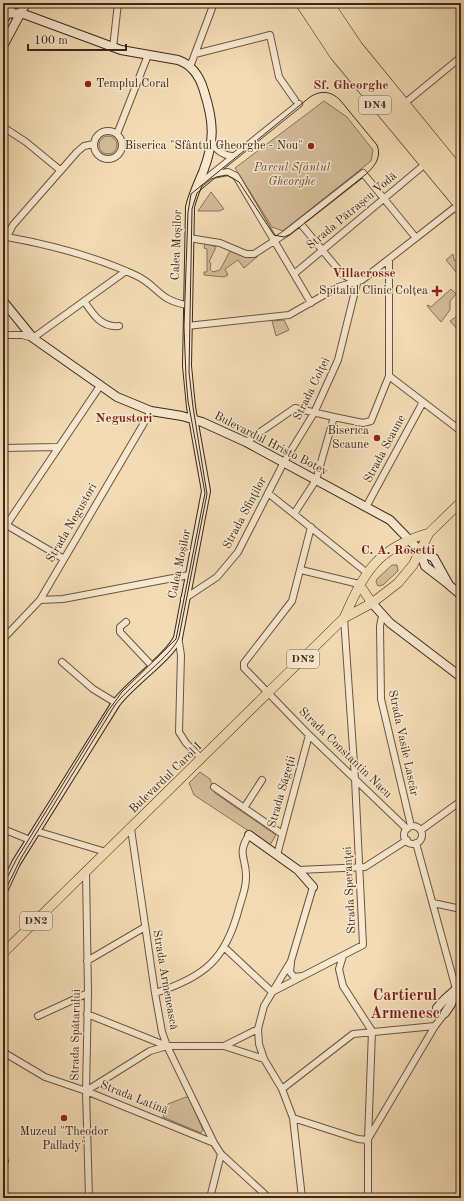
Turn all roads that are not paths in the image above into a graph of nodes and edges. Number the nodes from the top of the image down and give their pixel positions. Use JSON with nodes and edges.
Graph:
{"nodes":[{"id":1,"x":13,"y":3,"type":"edge"},
{"id":2,"x":26,"y":3,"type":"edge"},
{"id":3,"x":118,"y":3,"type":"edge"},
{"id":4,"x":214,"y":3,"type":"edge"},
{"id":5,"x":300,"y":3,"type":"edge"},
{"id":6,"x":310,"y":3,"type":"edge"},
{"id":7,"x":319,"y":3,"type":"edge"},
{"id":8,"x":329,"y":3,"type":"edge"},
{"id":9,"x":21,"y":13,"type":"junction"},
{"id":10,"x":4,"y":16,"type":"edge"},
{"id":11,"x":3,"y":46,"type":"edge"},
{"id":12,"x":114,"y":48,"type":"junction"},
{"id":13,"x":195,"y":54,"type":"junction"},
{"id":14,"x":148,"y":56,"type":"junction"},
{"id":15,"x":461,"y":57,"type":"edge"},
{"id":16,"x":190,"y":66,"type":"junction"},
{"id":17,"x":348,"y":66,"type":"junction"},
{"id":18,"x":405,"y":103,"type":"junction"},
{"id":19,"x":3,"y":127,"type":"edge"},
{"id":20,"x":117,"y":134,"type":"junction"},
{"id":21,"x":212,"y":141,"type":"junction"},
{"id":22,"x":94,"y":144,"type":"junction"},
{"id":23,"x":233,"y":156,"type":"junction"},
{"id":24,"x":424,"y":165,"type":"junction"},
{"id":25,"x":60,"y":170,"type":"junction"},
{"id":26,"x":461,"y":172,"type":"edge"},
{"id":27,"x":212,"y":175,"type":"junction"},
{"id":28,"x":461,"y":184,"type":"edge"},
{"id":29,"x":196,"y":187,"type":"junction"},
{"id":30,"x":460,"y":195,"type":"edge"},
{"id":31,"x":384,"y":198,"type":"junction"},
{"id":32,"x":461,"y":207,"type":"edge"},
{"id":33,"x":300,"y":223,"type":"junction"},
{"id":34,"x":269,"y":230,"type":"junction"},
{"id":35,"x":285,"y":234,"type":"junction"},
{"id":36,"x":5,"y":238,"type":"edge"},
{"id":37,"x":189,"y":238,"type":"junction"},
{"id":38,"x":416,"y":238,"type":"junction"},
{"id":39,"x":275,"y":241,"type":"junction"},
{"id":40,"x":322,"y":250,"type":"junction"},
{"id":41,"x":389,"y":261,"type":"junction"},
{"id":42,"x":126,"y":271,"type":"junction"},
{"id":43,"x":294,"y":274,"type":"junction"},
{"id":44,"x":357,"y":283,"type":"junction"},
{"id":45,"x":3,"y":301,"type":"edge"},
{"id":46,"x":84,"y":301,"type":"junction"},
{"id":47,"x":311,"y":303,"type":"junction"},
{"id":48,"x":187,"y":305,"type":"junction"},
{"id":49,"x":119,"y":326,"type":"dead end"},
{"id":50,"x":187,"y":326,"type":"junction"},
{"id":51,"x":3,"y":335,"type":"edge"},
{"id":52,"x":33,"y":338,"type":"junction"},
{"id":53,"x":389,"y":376,"type":"junction"},
{"id":54,"x":100,"y":386,"type":"junction"},
{"id":55,"x":423,"y":402,"type":"junction"},
{"id":56,"x":150,"y":411,"type":"junction"},
{"id":57,"x":314,"y":413,"type":"junction"},
{"id":58,"x":334,"y":417,"type":"junction"},
{"id":59,"x":193,"y":419,"type":"junction"},
{"id":60,"x":461,"y":431,"type":"edge"},
{"id":61,"x":246,"y":442,"type":"junction"},
{"id":62,"x":57,"y":447,"type":"junction"},
{"id":63,"x":3,"y":448,"type":"edge"},
{"id":64,"x":284,"y":462,"type":"junction"},
{"id":65,"x":316,"y":480,"type":"junction"},
{"id":66,"x":268,"y":493,"type":"junction"},
{"id":67,"x":461,"y":502,"type":"edge"},
{"id":68,"x":366,"y":507,"type":"junction"},
{"id":69,"x":3,"y":514,"type":"edge"},
{"id":70,"x":294,"y":514,"type":"junction"},
{"id":71,"x":5,"y":523,"type":"edge"},
{"id":72,"x":311,"y":527,"type":"junction"},
{"id":73,"x":429,"y":533,"type":"junction"},
{"id":74,"x":409,"y":539,"type":"junction"},
{"id":75,"x":420,"y":551,"type":"junction"},
{"id":76,"x":64,"y":559,"type":"junction"},
{"id":77,"x":301,"y":570,"type":"junction"},
{"id":78,"x":366,"y":572,"type":"junction"},
{"id":79,"x":189,"y":575,"type":"junction"},
{"id":80,"x":359,"y":584,"type":"junction"},
{"id":81,"x":461,"y":595,"type":"edge"},
{"id":82,"x":184,"y":599,"type":"junction"},
{"id":83,"x":40,"y":600,"type":"junction"},
{"id":84,"x":372,"y":603,"type":"junction"},
{"id":85,"x":382,"y":616,"type":"junction"},
{"id":86,"x":344,"y":618,"type":"junction"},
{"id":87,"x":126,"y":622,"type":"dead end"},
{"id":88,"x":178,"y":636,"type":"junction"},
{"id":89,"x":3,"y":639,"type":"edge"},
{"id":90,"x":172,"y":647,"type":"junction"},
{"id":91,"x":181,"y":656,"type":"junction"},
{"id":92,"x":62,"y":662,"type":"dead end"},
{"id":93,"x":152,"y":666,"type":"junction"},
{"id":94,"x":461,"y":677,"type":"edge"},
{"id":95,"x":268,"y":693,"type":"junction"},
{"id":96,"x":116,"y":703,"type":"junction"},
{"id":97,"x":309,"y":735,"type":"junction"},
{"id":98,"x":202,"y":758,"type":"junction"},
{"id":99,"x":355,"y":779,"type":"junction"},
{"id":100,"x":262,"y":780,"type":"dead end"},
{"id":101,"x":214,"y":787,"type":"dead end"},
{"id":102,"x":461,"y":801,"type":"edge"},
{"id":103,"x":244,"y":808,"type":"junction"},
{"id":104,"x":408,"y":828,"type":"junction"},
{"id":105,"x":131,"y":829,"type":"junction"},
{"id":106,"x":3,"y":830,"type":"edge"},
{"id":107,"x":421,"y":830,"type":"junction"},
{"id":108,"x":36,"y":831,"type":"junction"},
{"id":109,"x":282,"y":834,"type":"junction"},
{"id":110,"x":249,"y":835,"type":"joint"},
{"id":111,"x":30,"y":840,"type":"junction"},
{"id":112,"x":406,"y":840,"type":"junction"},
{"id":113,"x":416,"y":843,"type":"junction"},
{"id":114,"x":106,"y":852,"type":"junction"},
{"id":115,"x":276,"y":855,"type":"junction"},
{"id":116,"x":360,"y":869,"type":"junction"},
{"id":117,"x":298,"y":870,"type":"junction"},
{"id":118,"x":86,"y":873,"type":"junction"},
{"id":119,"x":313,"y":887,"type":"joint"},
{"id":120,"x":3,"y":891,"type":"edge"},
{"id":121,"x":433,"y":903,"type":"junction"},
{"id":122,"x":461,"y":909,"type":"edge"},
{"id":123,"x":145,"y":927,"type":"junction"},
{"id":124,"x":225,"y":948,"type":"junction"},
{"id":125,"x":3,"y":953,"type":"edge"},
{"id":126,"x":343,"y":956,"type":"junction"},
{"id":127,"x":87,"y":961,"type":"junction"},
{"id":128,"x":291,"y":961,"type":"junction"},
{"id":129,"x":304,"y":976,"type":"junction"},
{"id":130,"x":459,"y":987,"type":"edge"},
{"id":131,"x":272,"y":992,"type":"junction"},
{"id":132,"x":88,"y":993,"type":"junction"},
{"id":133,"x":155,"y":993,"type":"junction"},
{"id":134,"x":461,"y":999,"type":"edge"},
{"id":135,"x":438,"y":1008,"type":"joint"},
{"id":136,"x":445,"y":1013,"type":"joint"},
{"id":137,"x":88,"y":1014,"type":"junction"},
{"id":138,"x":38,"y":1016,"type":"dead end"},
{"id":139,"x":436,"y":1024,"type":"junction"},
{"id":140,"x":258,"y":1029,"type":"junction"},
{"id":141,"x":372,"y":1032,"type":"junction"},
{"id":142,"x":167,"y":1046,"type":"junction"},
{"id":143,"x":224,"y":1046,"type":"junction"},
{"id":144,"x":3,"y":1052,"type":"edge"},
{"id":145,"x":264,"y":1059,"type":"junction"},
{"id":146,"x":282,"y":1089,"type":"junction"},
{"id":147,"x":86,"y":1091,"type":"junction"},
{"id":148,"x":293,"y":1118,"type":"junction"},
{"id":149,"x":368,"y":1140,"type":"junction"},
{"id":150,"x":214,"y":1143,"type":"junction"},
{"id":151,"x":221,"y":1154,"type":"junction"},
{"id":152,"x":89,"y":1198,"type":"edge"},
{"id":153,"x":210,"y":1198,"type":"edge"},
{"id":154,"x":269,"y":1198,"type":"edge"},
{"id":155,"x":302,"y":1198,"type":"edge"},
{"id":156,"x":368,"y":1198,"type":"edge"}],
"edges":[{"from":1,"to":10,"type":"street"},
{"from":2,"to":9,"type":"street"},
{"from":3,"to":12,"type":"street"},
{"from":4,"to":13,"type":"street"},
{"from":5,"to":17,"type":"main road","number":"DN4"},
{"from":6,"to":17,"type":"main road","number":"DN4"},
{"from":7,"to":28,"type":"main road","number":"DN4"},
{"from":8,"to":18,"type":"main road","number":"DN4"},
{"from":9,"to":10,"type":"street"},
{"from":9,"to":11,"type":"street"},
{"from":9,"to":12,"type":"street"},
{"from":12,"to":14,"type":"street"},
{"from":13,"to":16,"type":"street"},
{"from":13,"to":23,"type":"street"},
{"from":14,"to":16,"type":"street"},
{"from":14,"to":20,"type":"street"},
{"from":15,"to":18,"type":"street"},
{"from":16,"to":21,"type":"street","name":"Calea Moșilor"},
{"from":17,"to":24,"type":"main road","number":"DN4"},
{"from":17,"to":30,"type":"main road","number":"DN4"},
{"from":18,"to":26,"type":"main road","number":"DN4"},
{"from":19,"to":25,"type":"street"},
{"from":20,"to":22,"type":"street"},
{"from":20,"to":22,"type":"street"},
{"from":21,"to":23,"type":"street"},
{"from":21,"to":29,"type":"street","name":"Calea Moșilor"},
{"from":22,"to":25,"type":"street"},
{"from":23,"to":27,"type":"street"},
{"from":24,"to":31,"type":"street","name":"Strada Pătrașcu Vodă"},
{"from":24,"to":32,"type":"main road","number":"DN4"},
{"from":25,"to":36,"type":"street"},
{"from":27,"to":29,"type":"street"},
{"from":27,"to":34,"type":"street"},
{"from":29,"to":37,"type":"street","name":"Calea Moșilor"},
{"from":31,"to":33,"type":"street"},
{"from":31,"to":38,"type":"street"},
{"from":31,"to":40,"type":"street","name":"Strada Pătrașcu Vodă"},
{"from":32,"to":38,"type":"street"},
{"from":33,"to":35,"type":"street"},
{"from":33,"to":40,"type":"street"},
{"from":34,"to":35,"type":"street"},
{"from":34,"to":39,"type":"street"},
{"from":35,"to":39,"type":"street"},
{"from":36,"to":42,"type":"street"},
{"from":37,"to":39,"type":"street"},
{"from":37,"to":48,"type":"street","name":"Calea Moșilor"},
{"from":38,"to":41,"type":"street"},
{"from":39,"to":43,"type":"street"},
{"from":40,"to":43,"type":"street","name":"Strada Pătrașcu Vodă"},
{"from":40,"to":44,"type":"street"},
{"from":41,"to":44,"type":"street"},
{"from":41,"to":53,"type":"street"},
{"from":42,"to":46,"type":"street"},
{"from":42,"to":48,"type":"street"},
{"from":43,"to":47,"type":"street"},
{"from":44,"to":47,"type":"street"},
{"from":44,"to":57,"type":"street","name":"Strada Colței"},
{"from":45,"to":52,"type":"street","name":"Bulevardul Hristo Botev"},
{"from":46,"to":49,"type":"street"},
{"from":46,"to":52,"type":"street"},
{"from":47,"to":50,"type":"street"},
{"from":48,"to":50,"type":"street","name":"Calea Moșilor"},
{"from":50,"to":59,"type":"street","name":"Calea Moșilor"},
{"from":51,"to":52,"type":"street"},
{"from":52,"to":54,"type":"street","name":"Bulevardul Hristo Botev"},
{"from":53,"to":55,"type":"street"},
{"from":53,"to":58,"type":"street"},
{"from":54,"to":56,"type":"street","name":"Bulevardul Hristo Botev"},
{"from":54,"to":62,"type":"street"},
{"from":55,"to":60,"type":"street"},
{"from":55,"to":68,"type":"street","name":"Strada Scaune"},
{"from":56,"to":59,"type":"street","name":"Bulevardul Hristo Botev"},
{"from":56,"to":76,"type":"street","name":"Strada Negustori"},
{"from":57,"to":58,"type":"street"},
{"from":57,"to":61,"type":"street"},
{"from":57,"to":64,"type":"street","name":"Strada Colței"},
{"from":58,"to":65,"type":"street"},
{"from":59,"to":61,"type":"street","name":"Bulevardul Hristo Botev"},
{"from":59,"to":79,"type":"street","name":"Calea Moșilor"},
{"from":61,"to":64,"type":"street","name":"Bulevardul Hristo Botev"},
{"from":62,"to":63,"type":"street"},
{"from":62,"to":71,"type":"street"},
{"from":64,"to":65,"type":"street","name":"Bulevardul Hristo Botev"},
{"from":64,"to":66,"type":"street","name":"Strada Sfinților"},
{"from":65,"to":68,"type":"street","name":"Bulevardul Hristo Botev"},
{"from":65,"to":70,"type":"street"},
{"from":66,"to":70,"type":"street"},
{"from":66,"to":82,"type":"street","name":"Strada Sfinților"},
{"from":67,"to":73,"type":"main road","number":"DN2"},
{"from":68,"to":74,"type":"street","name":"Bulevardul Hristo Botev"},
{"from":69,"to":71,"type":"street"},
{"from":70,"to":72,"type":"street"},
{"from":71,"to":76,"type":"street"},
{"from":72,"to":77,"type":"street"},
{"from":72,"to":78,"type":"street"},
{"from":73,"to":74,"type":"main road","number":"DN2"},
{"from":73,"to":75,"type":"main road","number":"DN2"},
{"from":74,"to":75,"type":"street","name":"Bulevardul Hristo Botev"},
{"from":74,"to":78,"type":"main road","number":"DN2"},
{"from":75,"to":81,"type":"street","name":"Bulevardul Hristo Botev"},
{"from":75,"to":84,"type":"main road","number":"DN2"},
{"from":76,"to":83,"type":"street","name":"Strada Negustori"},
{"from":77,"to":80,"type":"street"},
{"from":77,"to":95,"type":"street","name":"Strada Constantin Nacu"},
{"from":78,"to":80,"type":"main road","number":"DN2"},
{"from":79,"to":82,"type":"street","name":"Calea Moșilor"},
{"from":79,"to":83,"type":"street"},
{"from":80,"to":84,"type":"main road"},
{"from":80,"to":86,"type":"main road","number":"DN2"},
{"from":82,"to":88,"type":"street","name":"Calea Moșilor"},
{"from":83,"to":89,"type":"street","name":"Strada Negustori"},
{"from":84,"to":85,"type":"street"},
{"from":84,"to":86,"type":"main road","number":"DN2"},
{"from":85,"to":94,"type":"street"},
{"from":85,"to":104,"type":"street","name":"Strada Vasile Lascăr"},
{"from":86,"to":95,"type":"main road","name":"Bulevardul Carol I","number":"DN2"},
{"from":86,"to":99,"type":"street","name":"Strada Speranței"},
{"from":87,"to":93,"type":"street"},
{"from":88,"to":90,"type":"street","name":"Calea Moșilor"},
{"from":88,"to":91,"type":"street"},
{"from":90,"to":91,"type":"street"},
{"from":90,"to":93,"type":"street","name":"Calea Moșilor"},
{"from":91,"to":98,"type":"street"},
{"from":92,"to":96,"type":"street"},
{"from":93,"to":96,"type":"street","name":"Calea Moșilor"},
{"from":95,"to":97,"type":"street","name":"Strada Constantin Nacu"},
{"from":95,"to":98,"type":"main road","name":"Bulevardul Carol I","number":"DN2"},
{"from":96,"to":108,"type":"street","name":"Calea Moșilor"},
{"from":97,"to":99,"type":"street","name":"Strada Constantin Nacu"},
{"from":97,"to":109,"type":"street","name":"Strada Săgeții"},
{"from":98,"to":105,"type":"main road","name":"Bulevardul Carol I","number":"DN2"},
{"from":99,"to":104,"type":"street","name":"Strada Constantin Nacu"},
{"from":99,"to":116,"type":"street","name":"Strada Speranței"},
{"from":100,"to":103,"type":"street"},
{"from":101,"to":103,"type":"street"},
{"from":102,"to":107,"type":"street"},
{"from":103,"to":109,"type":"street"},
{"from":104,"to":107,"type":"street"},
{"from":104,"to":112,"type":"street"},
{"from":105,"to":114,"type":"main road","name":"Bulevardul Carol I","number":"DN2"},
{"from":105,"to":123,"type":"street","name":"Strada Armenească"},
{"from":106,"to":111,"type":"street"},
{"from":107,"to":113,"type":"street"},
{"from":108,"to":111,"type":"street","name":"Calea Moșilor"},
{"from":108,"to":114,"type":"street"},
{"from":109,"to":115,"type":"street","name":"Strada Săgeții"},
{"from":110,"to":115,"type":"street"},
{"from":110,"to":124,"type":"street"},
{"from":111,"to":120,"type":"street","name":"Calea Moșilor"},
{"from":112,"to":113,"type":"street"},
{"from":112,"to":116,"type":"street"},
{"from":113,"to":121,"type":"street"},
{"from":114,"to":118,"type":"main road","name":"Bulevardul Carol I","number":"DN2"},
{"from":115,"to":117,"type":"street"},
{"from":116,"to":117,"type":"street"},
{"from":116,"to":126,"type":"street","name":"Strada Speranței"},
{"from":117,"to":119,"type":"street"},
{"from":118,"to":125,"type":"main road","name":"Bulevardul Carol I","number":"DN2"},
{"from":118,"to":127,"type":"street","name":"Strada Spătarului"},
{"from":119,"to":128,"type":"street"},
{"from":121,"to":122,"type":"street"},
{"from":121,"to":130,"type":"street"},
{"from":123,"to":127,"type":"street"},
{"from":123,"to":133,"type":"street","name":"Strada Armenească"},
{"from":124,"to":131,"type":"street"},
{"from":124,"to":133,"type":"street"},
{"from":126,"to":129,"type":"street","name":"Strada Speranței"},
{"from":126,"to":141,"type":"street"},
{"from":127,"to":132,"type":"street","name":"Strada Spătarului"},
{"from":128,"to":129,"type":"street"},
{"from":128,"to":131,"type":"street"},
{"from":129,"to":131,"type":"street","name":"Strada Speranței"},
{"from":130,"to":134,"type":"street"},
{"from":130,"to":135,"type":"street"},
{"from":130,"to":136,"type":"street"},
{"from":131,"to":140,"type":"street"},
{"from":132,"to":137,"type":"street","name":"Strada Spătarului"},
{"from":132,"to":138,"type":"street"},
{"from":133,"to":142,"type":"street","name":"Strada Armenească"},
{"from":135,"to":139,"type":"street"},
{"from":136,"to":139,"type":"street"},
{"from":137,"to":142,"type":"street"},
{"from":137,"to":147,"type":"street","name":"Strada Spătarului"},
{"from":139,"to":141,"type":"street"},
{"from":139,"to":149,"type":"street"},
{"from":140,"to":143,"type":"street"},
{"from":140,"to":145,"type":"street"},
{"from":141,"to":146,"type":"street"},
{"from":141,"to":149,"type":"street"},
{"from":142,"to":143,"type":"street"},
{"from":142,"to":147,"type":"street"},
{"from":142,"to":150,"type":"street","name":"Strada Armenească"},
{"from":143,"to":145,"type":"street"},
{"from":144,"to":147,"type":"street","name":"Strada Latină"},
{"from":145,"to":146,"type":"street"},
{"from":146,"to":148,"type":"street"},
{"from":147,"to":150,"type":"street","name":"Strada Latină"},
{"from":147,"to":152,"type":"street","name":"Strada Spătarului"},
{"from":148,"to":149,"type":"street"},
{"from":148,"to":155,"type":"street"},
{"from":149,"to":156,"type":"street"},
{"from":150,"to":151,"type":"street","name":"Strada Armenească"},
{"from":151,"to":153,"type":"street"},
{"from":151,"to":154,"type":"street","name":"Strada Armenească"}]}
